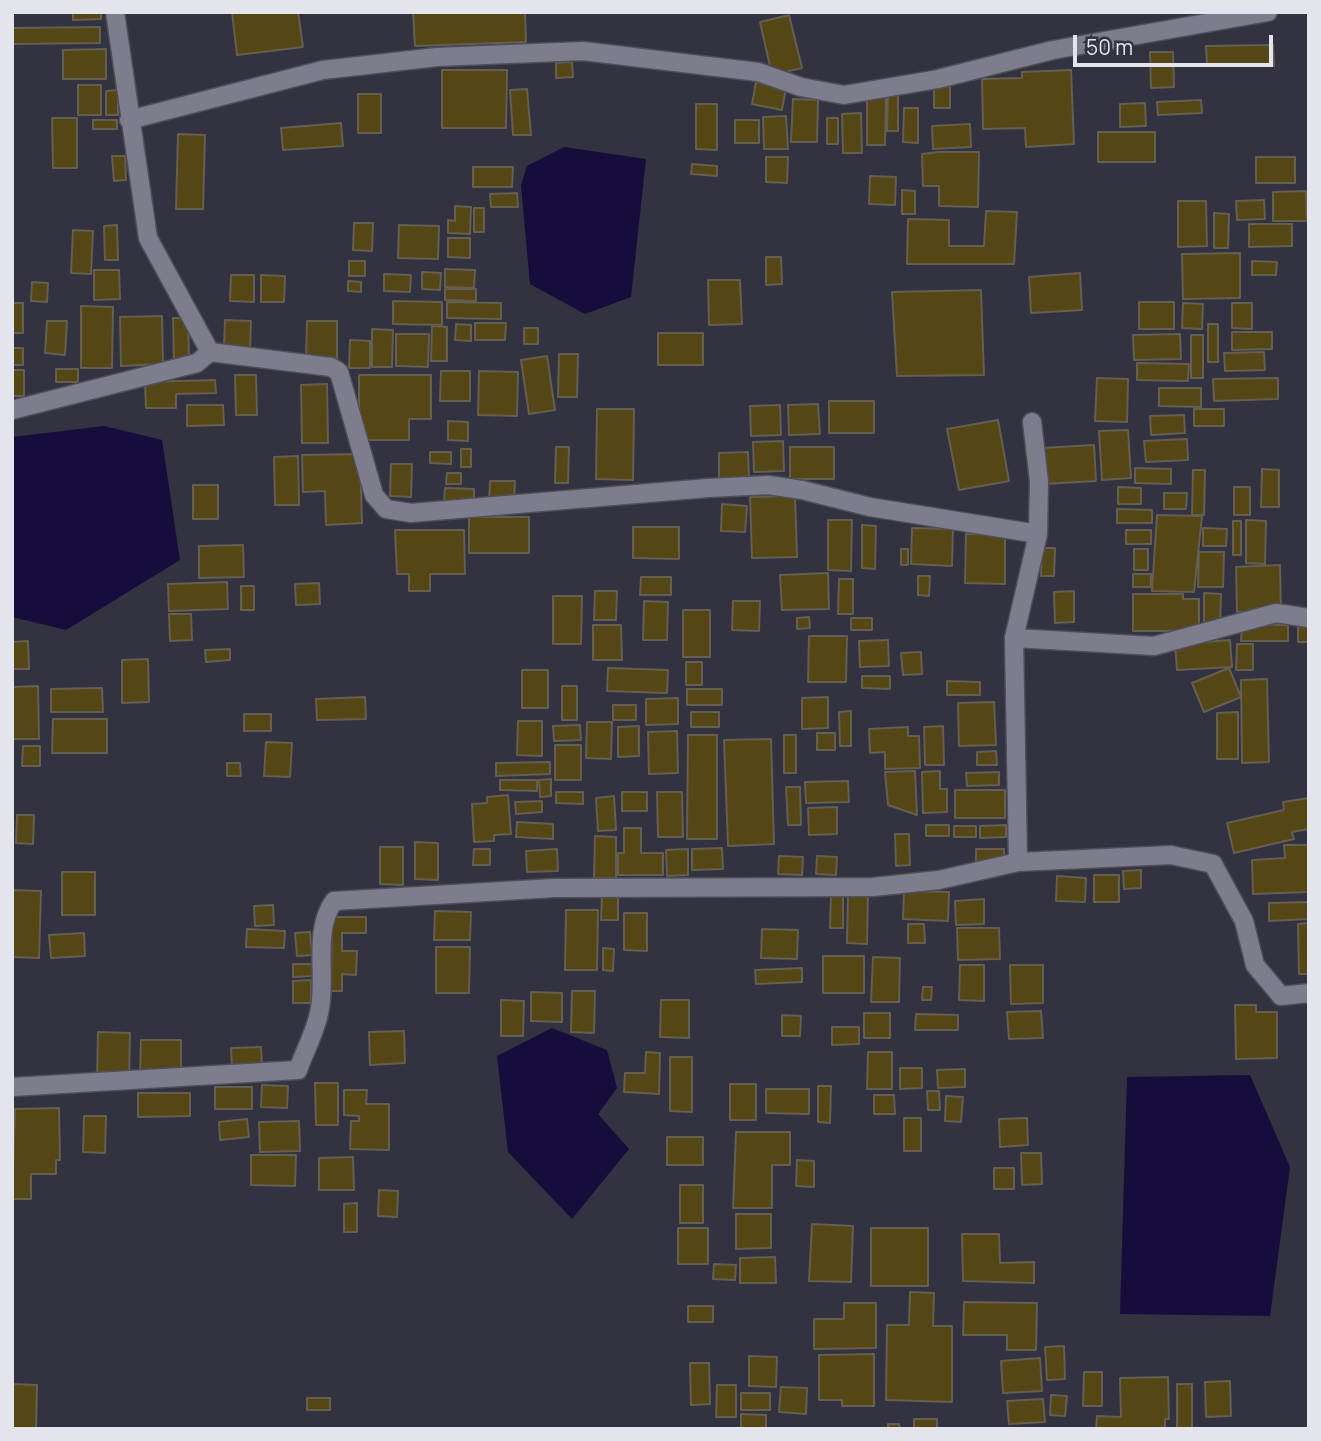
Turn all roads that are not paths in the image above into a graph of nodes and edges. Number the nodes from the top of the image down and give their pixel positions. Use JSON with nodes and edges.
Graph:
{"nodes":[{"id":1,"x":115,"y":12,"type":"edge"},
{"id":2,"x":1268,"y":12,"type":"edge"},
{"id":3,"x":129,"y":120,"type":"junction"},
{"id":4,"x":210,"y":352,"type":"junction"},
{"id":5,"x":12,"y":410,"type":"edge"},
{"id":6,"x":1032,"y":422,"type":"dead end"},
{"id":7,"x":1038,"y":534,"type":"junction"},
{"id":8,"x":1309,"y":618,"type":"edge"},
{"id":9,"x":1014,"y":638,"type":"junction"},
{"id":10,"x":1018,"y":862,"type":"junction"},
{"id":11,"x":1309,"y":993,"type":"edge"},
{"id":12,"x":12,"y":1087,"type":"edge"}],
"edges":[{"from":1,"to":3,"type":"street"},
{"from":2,"to":3,"type":"street"},
{"from":3,"to":4,"type":"street"},
{"from":4,"to":5,"type":"street"},
{"from":4,"to":7,"type":"street"},
{"from":6,"to":7,"type":"street"},
{"from":7,"to":9,"type":"street"},
{"from":8,"to":9,"type":"street"},
{"from":9,"to":10,"type":"street"},
{"from":10,"to":11,"type":"street"},
{"from":10,"to":12,"type":"street"}]}
